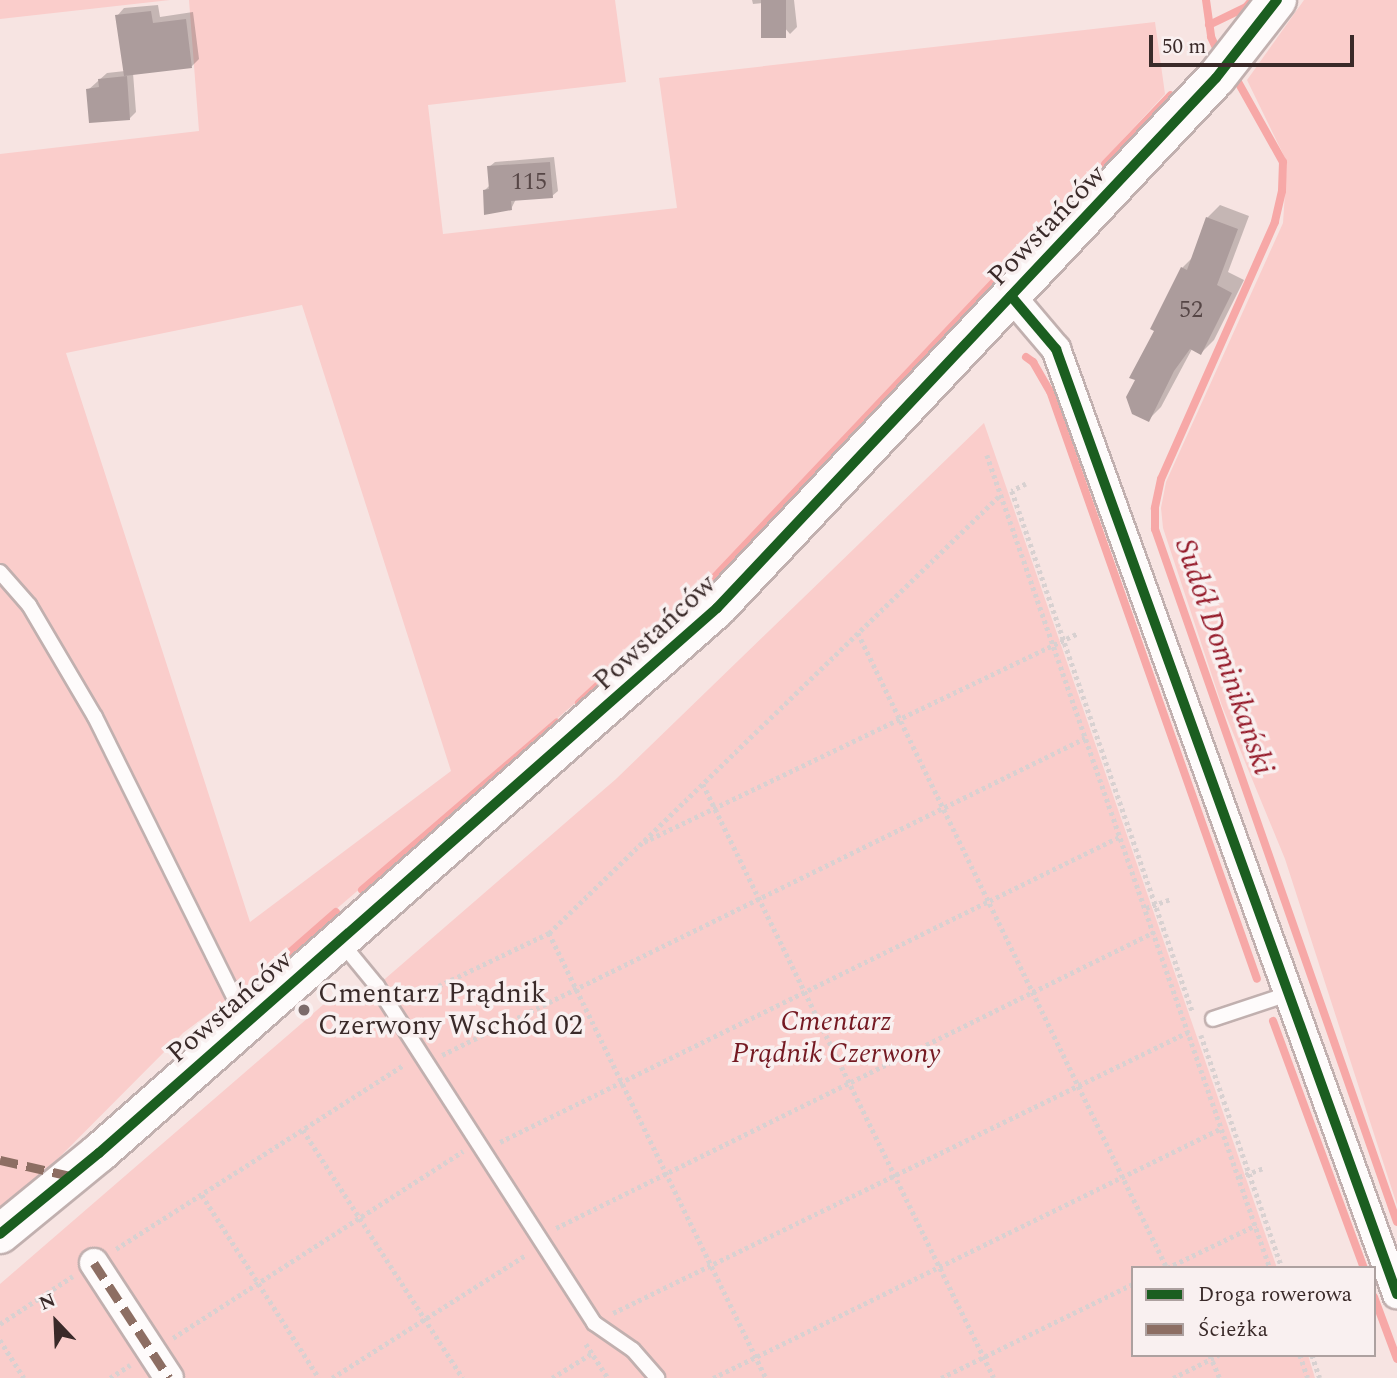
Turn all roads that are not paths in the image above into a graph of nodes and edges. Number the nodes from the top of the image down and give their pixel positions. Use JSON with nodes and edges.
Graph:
{"nodes":[{"id":1,"x":1277,"y":0,"type":"edge"},
{"id":2,"x":1011,"y":296,"type":"junction"},
{"id":3,"x":0,"y":572,"type":"edge"},
{"id":4,"x":339,"y":940,"type":"junction"},
{"id":5,"x":1288,"y":994,"type":"junction"},
{"id":6,"x":1213,"y":1019,"type":"dead end"},
{"id":7,"x":247,"y":1022,"type":"junction"},
{"id":8,"x":0,"y":1234,"type":"edge"},
{"id":9,"x":94,"y":1263,"type":"road end"},
{"id":10,"x":1397,"y":1294,"type":"edge"},
{"id":11,"x":169,"y":1378,"type":"edge"},
{"id":12,"x":657,"y":1378,"type":"edge"}],
"edges":[{"from":1,"to":2,"type":"street","name":"Powstańców"},
{"from":2,"to":4,"type":"street","name":"Powstańców"},
{"from":2,"to":5,"type":"street"},
{"from":3,"to":7,"type":"lane"},
{"from":4,"to":7,"type":"street","name":"Powstańców"},
{"from":4,"to":12,"type":"lane"},
{"from":5,"to":6,"type":"lane"},
{"from":5,"to":10,"type":"street"},
{"from":7,"to":8,"type":"street","name":"Powstańców"},
{"from":9,"to":11,"type":"street"}]}
